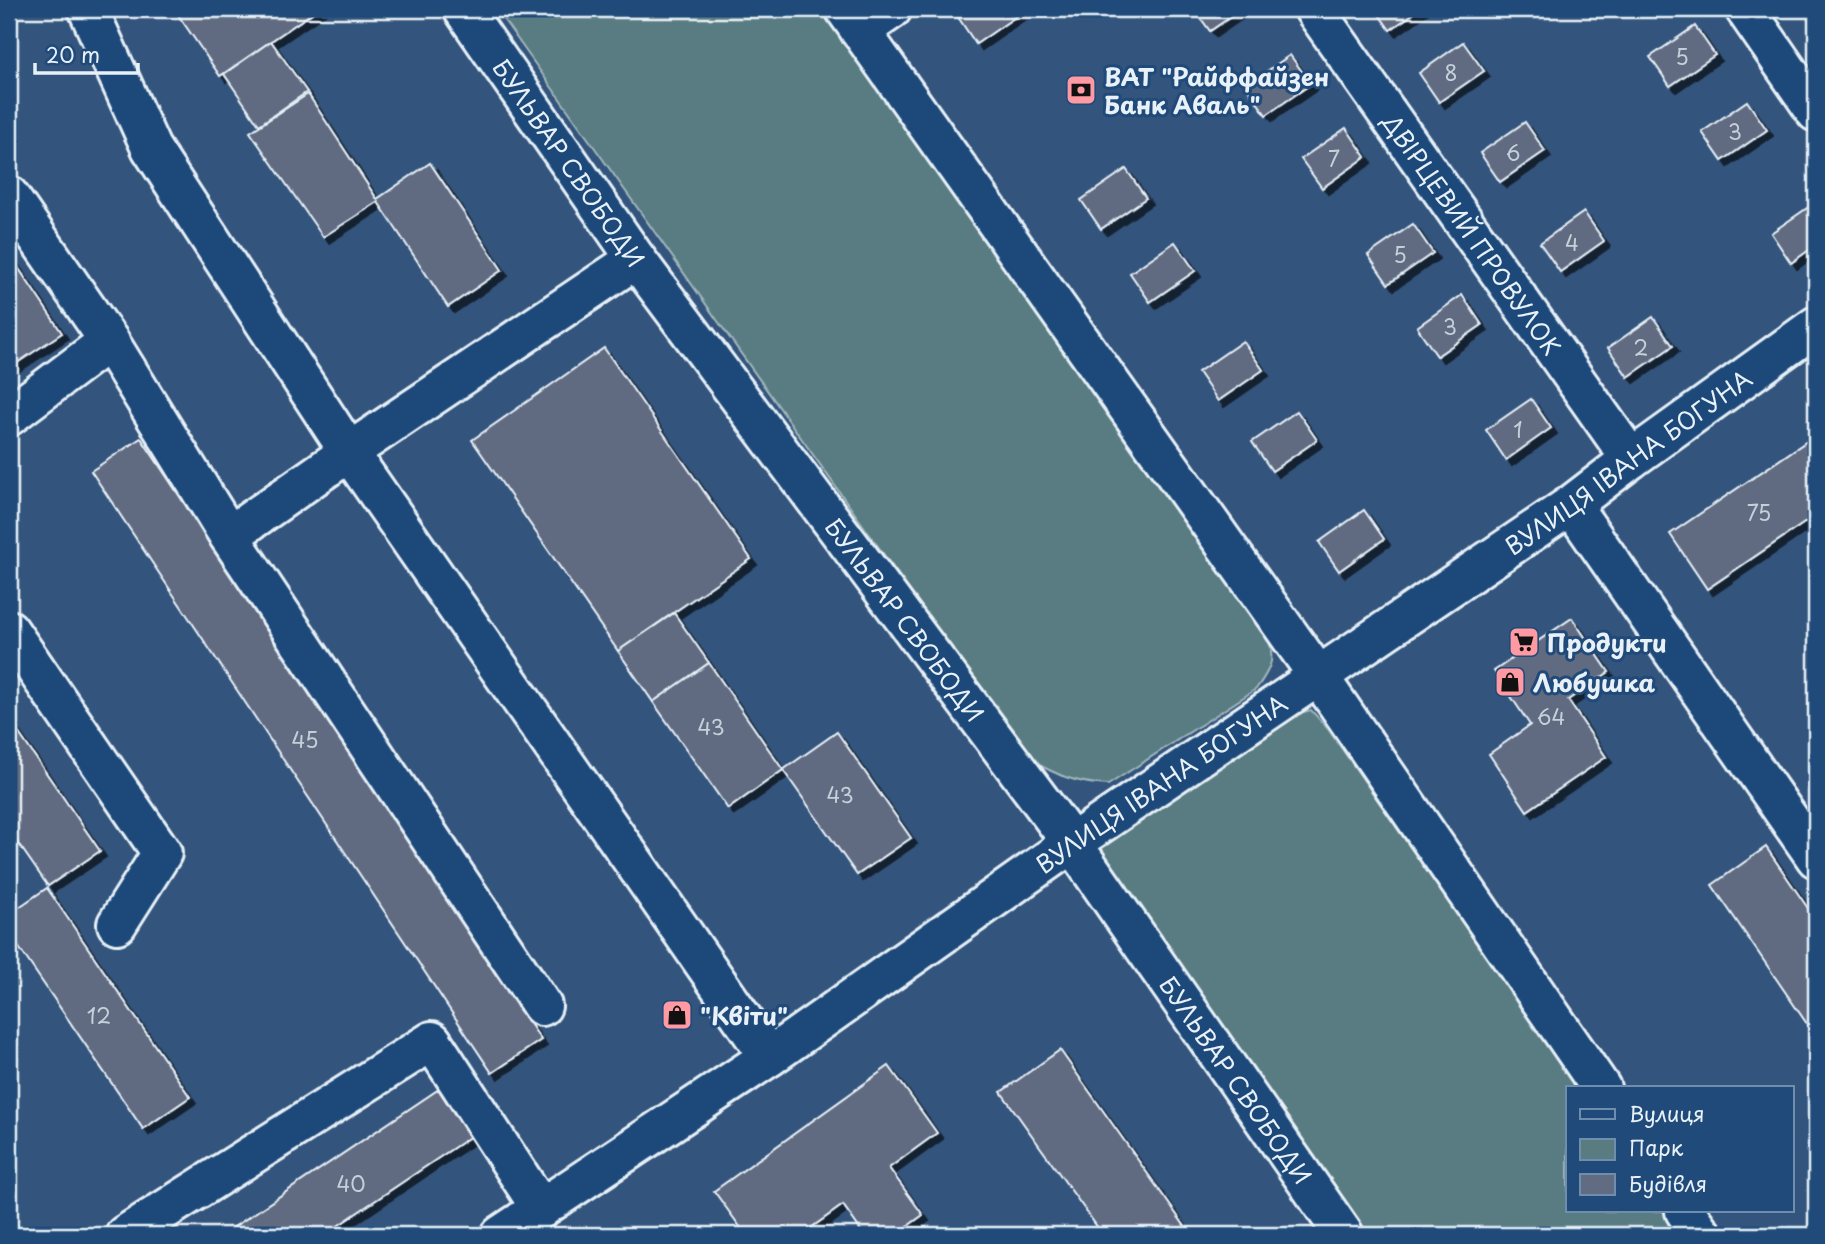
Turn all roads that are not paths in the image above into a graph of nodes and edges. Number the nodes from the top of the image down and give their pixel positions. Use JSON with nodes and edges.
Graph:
{"nodes":[{"id":1,"x":88,"y":9,"type":"edge"},
{"id":2,"x":463,"y":9,"type":"edge"},
{"id":3,"x":892,"y":9,"type":"edge"},
{"id":4,"x":1314,"y":9,"type":"edge"},
{"id":5,"x":1745,"y":9,"type":"edge"},
{"id":6,"x":853,"y":20,"type":"edge"},
{"id":7,"x":1816,"y":112,"type":"edge"},
{"id":8,"x":9,"y":196,"type":"edge"},
{"id":9,"x":636,"y":259,"type":"junction"},
{"id":10,"x":1816,"y":326,"type":"edge"},
{"id":11,"x":109,"y":341,"type":"junction"},
{"id":12,"x":9,"y":416,"type":"edge"},
{"id":13,"x":349,"y":452,"type":"junction"},
{"id":14,"x":1631,"y":459,"type":"junction"},
{"id":15,"x":1571,"y":505,"type":"junction"},
{"id":16,"x":229,"y":536,"type":"junction"},
{"id":17,"x":9,"y":630,"type":"edge"},
{"id":18,"x":1319,"y":677,"type":"junction"},
{"id":19,"x":1072,"y":843,"type":"junction"},
{"id":20,"x":1816,"y":858,"type":"edge"},
{"id":21,"x":117,"y":924,"type":"dead end"},
{"id":22,"x":542,"y":1006,"type":"dead end"},
{"id":23,"x":769,"y":1057,"type":"junction"},
{"id":24,"x":1600,"y":1086,"type":"edge"},
{"id":25,"x":541,"y":1209,"type":"junction"},
{"id":26,"x":1686,"y":1212,"type":"edge"},
{"id":27,"x":125,"y":1235,"type":"edge"},
{"id":28,"x":501,"y":1235,"type":"edge"},
{"id":29,"x":1344,"y":1235,"type":"edge"},
{"id":30,"x":1702,"y":1235,"type":"edge"}],
"edges":[{"from":1,"to":13,"type":"street"},
{"from":2,"to":9,"type":"street","name":"БУЛЬВАР СВОБОДИ"},
{"from":3,"to":6,"type":"street"},
{"from":4,"to":14,"type":"street","name":"ДВІРЦЕВИЙ ПРОВУЛОК"},
{"from":5,"to":7,"type":"street"},
{"from":6,"to":18,"type":"street"},
{"from":8,"to":11,"type":"street"},
{"from":9,"to":13,"type":"street"},
{"from":9,"to":19,"type":"street","name":"БУЛЬВАР СВОБОДИ"},
{"from":10,"to":14,"type":"street","name":"ВУЛИЦЯ ІВАНА БОГУНА"},
{"from":11,"to":12,"type":"street"},
{"from":11,"to":16,"type":"street"},
{"from":13,"to":16,"type":"street"},
{"from":13,"to":23,"type":"street"},
{"from":14,"to":15,"type":"street","name":"ВУЛИЦЯ ІВАНА БОГУНА"},
{"from":15,"to":18,"type":"street","name":"ВУЛИЦЯ ІВАНА БОГУНА"},
{"from":15,"to":20,"type":"street"},
{"from":16,"to":22,"type":"street"},
{"from":17,"to":21,"type":"street"},
{"from":18,"to":19,"type":"street","name":"ВУЛИЦЯ ІВАНА БОГУНА"},
{"from":18,"to":24,"type":"street"},
{"from":19,"to":23,"type":"street","name":"ВУЛИЦЯ ІВАНА БОГУНА"},
{"from":19,"to":29,"type":"street","name":"БУЛЬВАР СВОБОДИ"},
{"from":23,"to":25,"type":"street","name":"ВУЛИЦЯ ІВАНА БОГУНА"},
{"from":25,"to":27,"type":"street"},
{"from":25,"to":28,"type":"street","name":"ВУЛИЦЯ ІВАНА БОГУНА"},
{"from":26,"to":30,"type":"street"}]}
